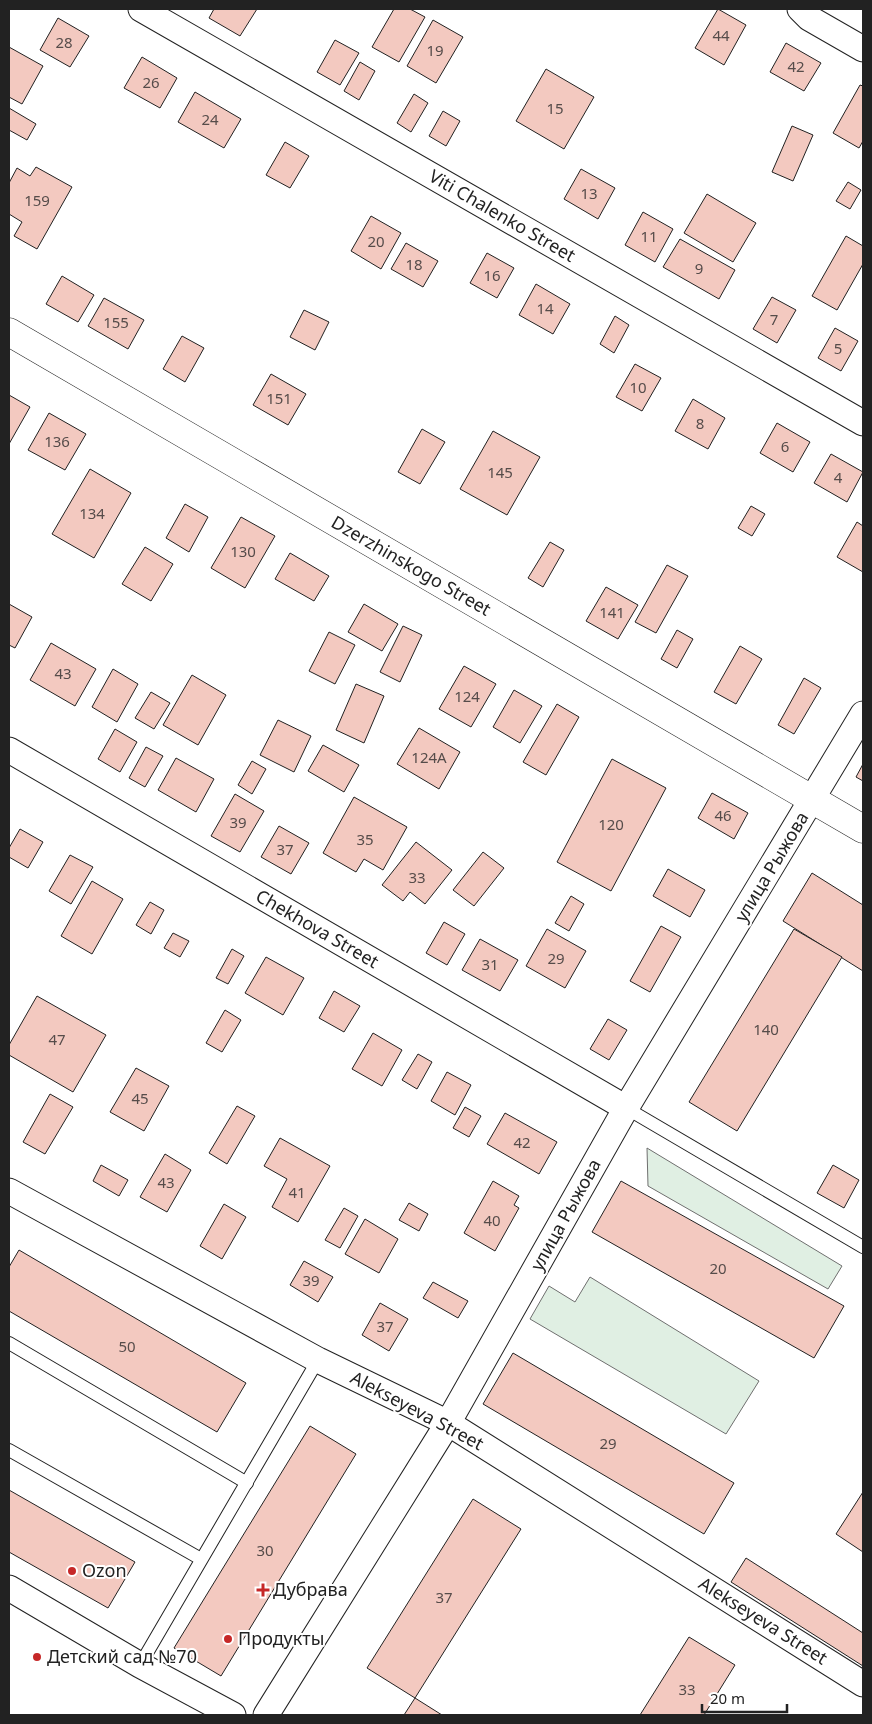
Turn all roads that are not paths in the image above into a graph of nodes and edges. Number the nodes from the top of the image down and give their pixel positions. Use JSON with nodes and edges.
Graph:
{"nodes":[{"id":1,"x":141,"y":9,"type":"edge"},
{"id":2,"x":800,"y":9,"type":"edge"},
{"id":3,"x":863,"y":49,"type":"edge"},
{"id":4,"x":9,"y":332,"type":"edge"},
{"id":5,"x":863,"y":424,"type":"edge"},
{"id":6,"x":863,"y":714,"type":"edge"},
{"id":7,"x":9,"y":750,"type":"edge"},
{"id":8,"x":813,"y":799,"type":"junction"},
{"id":9,"x":863,"y":829,"type":"edge"},
{"id":10,"x":626,"y":1108,"type":"junction"},
{"id":11,"x":9,"y":1191,"type":"edge"},
{"id":12,"x":863,"y":1247,"type":"edge"},
{"id":13,"x":9,"y":1343,"type":"edge"},
{"id":14,"x":318,"y":1360,"type":"junction"},
{"id":15,"x":448,"y":1423,"type":"junction"},
{"id":16,"x":9,"y":1450,"type":"edge"},
{"id":17,"x":246,"y":1483,"type":"junction"},
{"id":18,"x":202,"y":1560,"type":"junction"},
{"id":19,"x":9,"y":1588,"type":"edge"},
{"id":20,"x":140,"y":1665,"type":"junction"},
{"id":21,"x":863,"y":1684,"type":"edge"},
{"id":22,"x":232,"y":1715,"type":"edge"},
{"id":23,"x":266,"y":1715,"type":"edge"}],
"edges":[{"from":1,"to":5,"type":"street","name":"Viti Chalenko Street"},
{"from":2,"to":3,"type":"street"},
{"from":4,"to":8,"type":"street","name":"Dzerzhinskogo Street"},
{"from":6,"to":8,"type":"street","name":"улица Рыжова"},
{"from":7,"to":10,"type":"street","name":"Chekhova Street"},
{"from":8,"to":9,"type":"street","name":"Dzerzhinskogo Street"},
{"from":8,"to":10,"type":"street","name":"улица Рыжова"},
{"from":10,"to":12,"type":"lane"},
{"from":10,"to":15,"type":"street","name":"улица Рыжова"},
{"from":11,"to":14,"type":"street","name":"Alekseyeva Street"},
{"from":13,"to":17,"type":"lane"},
{"from":14,"to":15,"type":"street","name":"Alekseyeva Street"},
{"from":14,"to":17,"type":"lane"},
{"from":15,"to":21,"type":"street","name":"Alekseyeva Street"},
{"from":15,"to":23,"type":"street","name":"улица Рыжова"},
{"from":16,"to":18,"type":"lane"},
{"from":17,"to":18,"type":"lane"},
{"from":18,"to":20,"type":"lane"},
{"from":19,"to":20,"type":"street"},
{"from":20,"to":22,"type":"street"}]}
